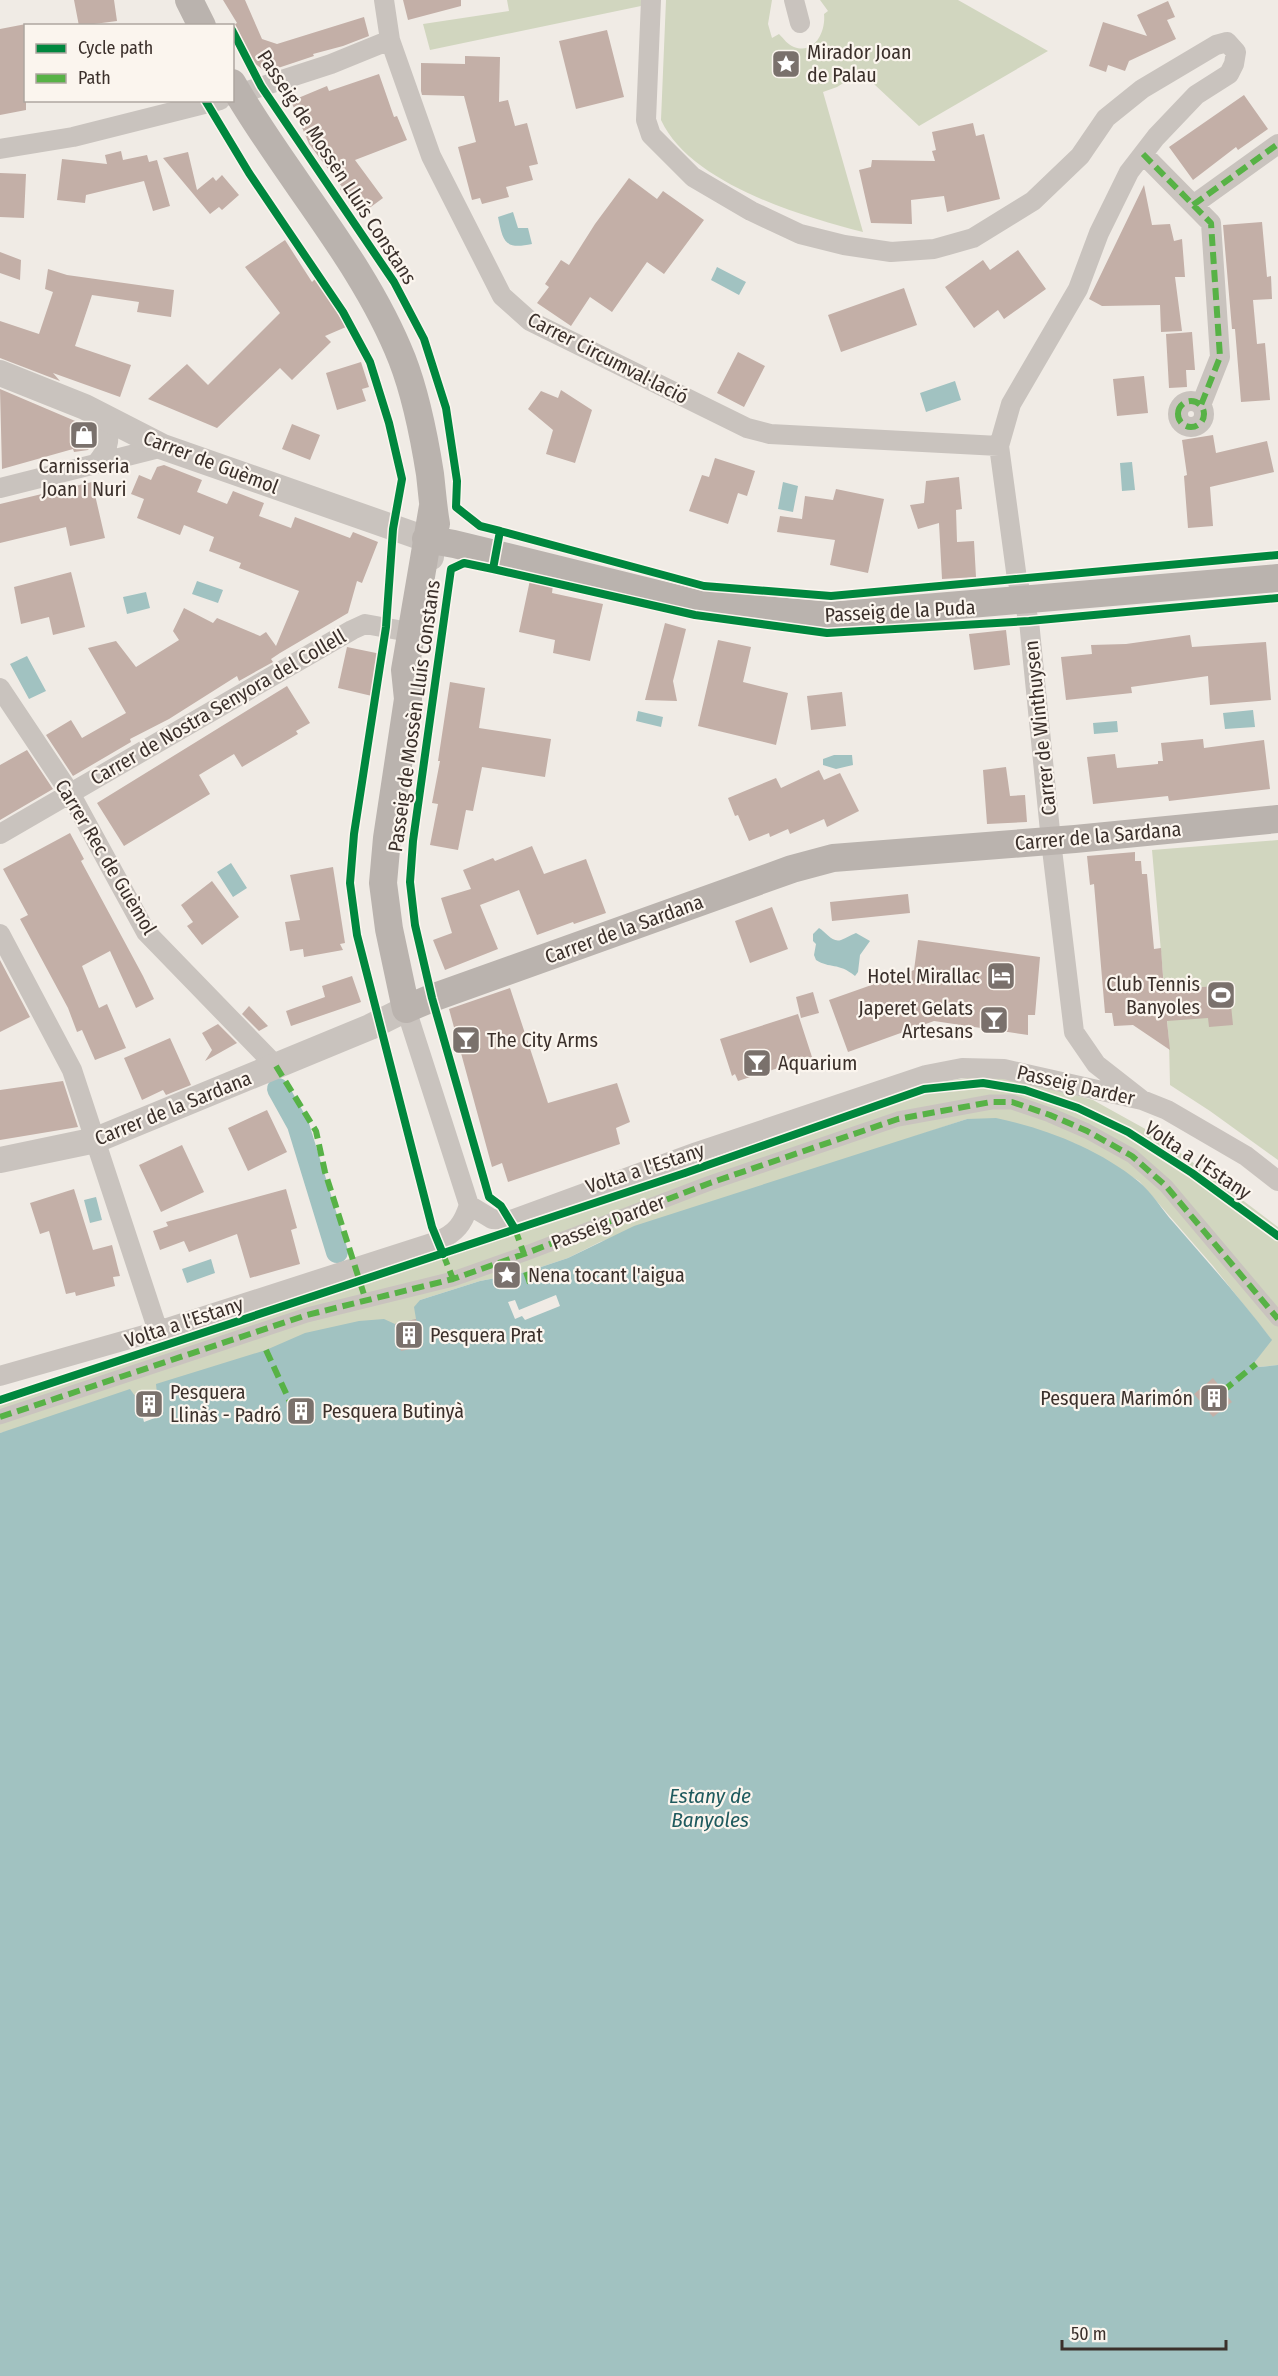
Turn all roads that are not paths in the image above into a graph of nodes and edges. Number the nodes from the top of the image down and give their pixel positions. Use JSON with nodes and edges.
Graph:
{"nodes":[{"id":1,"x":189,"y":0,"type":"edge"},
{"id":2,"x":384,"y":0,"type":"edge"},
{"id":3,"x":651,"y":0,"type":"edge"},
{"id":4,"x":794,"y":0,"type":"edge"},
{"id":5,"x":800,"y":23,"type":"dead end"},
{"id":6,"x":201,"y":24,"type":"edge"},
{"id":7,"x":390,"y":40,"type":"junction"},
{"id":8,"x":234,"y":92,"type":"edge"},
{"id":9,"x":234,"y":97,"type":"edge"},
{"id":10,"x":199,"y":102,"type":"edge"},
{"id":11,"x":1278,"y":144,"type":"edge"},
{"id":12,"x":0,"y":149,"type":"edge"},
{"id":13,"x":1143,"y":154,"type":"junction"},
{"id":14,"x":1193,"y":205,"type":"junction"},
{"id":15,"x":0,"y":373,"type":"edge"},
{"id":16,"x":1201,"y":405,"type":"dead end"},
{"id":17,"x":103,"y":416,"type":"junction"},
{"id":18,"x":999,"y":446,"type":"junction"},
{"id":19,"x":163,"y":447,"type":"junction"},
{"id":20,"x":96,"y":464,"type":"junction"},
{"id":21,"x":0,"y":488,"type":"edge"},
{"id":22,"x":433,"y":540,"type":"junction"},
{"id":23,"x":1278,"y":578,"type":"edge"},
{"id":24,"x":1023,"y":600,"type":"junction"},
{"id":25,"x":416,"y":633,"type":"junction"},
{"id":26,"x":0,"y":688,"type":"edge"},
{"id":27,"x":413,"y":691,"type":"junction"},
{"id":28,"x":70,"y":794,"type":"junction"},
{"id":29,"x":1278,"y":819,"type":"edge"},
{"id":30,"x":0,"y":834,"type":"edge"},
{"id":31,"x":1051,"y":841,"type":"junction"},
{"id":32,"x":0,"y":934,"type":"edge"},
{"id":33,"x":406,"y":1009,"type":"junction"},
{"id":34,"x":276,"y":1066,"type":"junction"},
{"id":35,"x":1142,"y":1100,"type":"junction"},
{"id":36,"x":96,"y":1140,"type":"junction"},
{"id":37,"x":0,"y":1160,"type":"edge"},
{"id":38,"x":1278,"y":1181,"type":"edge"},
{"id":39,"x":469,"y":1204,"type":"junction"},
{"id":40,"x":524,"y":1254,"type":"joint"},
{"id":41,"x":1278,"y":1318,"type":"edge"},
{"id":42,"x":158,"y":1331,"type":"junction"},
{"id":43,"x":0,"y":1376,"type":"edge"},
{"id":44,"x":0,"y":1417,"type":"edge"}],
"edges":[{"from":1,"to":6,"type":"main road"},
{"from":2,"to":7,"type":"street","name":"Carrer Circumval·lació"},
{"from":3,"to":13,"type":"street"},
{"from":4,"to":5,"type":"street"},
{"from":7,"to":8,"type":"street"},
{"from":7,"to":18,"type":"street","name":"Carrer Circumval·lació"},
{"from":9,"to":22,"type":"main road","name":"Passeig de Mossèn Lluís Constans"},
{"from":10,"to":12,"type":"street"},
{"from":11,"to":14,"type":"street"},
{"from":13,"to":14,"type":"street"},
{"from":13,"to":18,"type":"street"},
{"from":14,"to":16,"type":"street"},
{"from":15,"to":17,"type":"street","name":"Carrer de Guèmol"},
{"from":17,"to":19,"type":"street","name":"Carrer de Guèmol"},
{"from":17,"to":20,"type":"street"},
{"from":18,"to":24,"type":"street","name":"Carrer de Winthuysen"},
{"from":19,"to":20,"type":"street"},
{"from":19,"to":22,"type":"street","name":"Carrer de Guèmol"},
{"from":20,"to":21,"type":"street"},
{"from":22,"to":24,"type":"main road","name":"Passeig de la Puda"},
{"from":22,"to":25,"type":"main road","name":"Passeig de Mossèn Lluís Constans"},
{"from":22,"to":27,"type":"main road","name":"Passeig de Mossèn Lluís Constans"},
{"from":23,"to":24,"type":"main road","name":"Passeig de la Puda"},
{"from":24,"to":31,"type":"street","name":"Carrer de Winthuysen"},
{"from":25,"to":27,"type":"main road","name":"Passeig de Mossèn Lluís Constans"},
{"from":25,"to":28,"type":"street","name":"Carrer de Nostra Senyora del Collell"},
{"from":26,"to":28,"type":"street","name":"Carrer Rec de Guèmol"},
{"from":27,"to":33,"type":"main road","name":"Passeig de Mossèn Lluís Constans"},
{"from":28,"to":30,"type":"street","name":"Carrer de Nostra Senyora del Collell"},
{"from":28,"to":34,"type":"street","name":"Carrer Rec de Guèmol"},
{"from":29,"to":31,"type":"main road","name":"Carrer de la Sardana"},
{"from":31,"to":33,"type":"main road","name":"Carrer de la Sardana"},
{"from":31,"to":35,"type":"street","name":"Carrer de Winthuysen"},
{"from":32,"to":36,"type":"street"},
{"from":33,"to":34,"type":"street","name":"Carrer de la Sardana"},
{"from":33,"to":39,"type":"street","name":"Passeig de Mossèn Lluís Constans"},
{"from":34,"to":36,"type":"street","name":"Carrer de la Sardana"},
{"from":35,"to":38,"type":"street","name":"Passeig Darder"},
{"from":35,"to":39,"type":"street","name":"Passeig Darder"},
{"from":36,"to":37,"type":"street","name":"Carrer de la Sardana"},
{"from":36,"to":42,"type":"street"},
{"from":39,"to":42,"type":"street"},
{"from":40,"to":41,"type":"street","name":"Passeig Darder"},
{"from":40,"to":44,"type":"street","name":"Volta a l'Estany"},
{"from":42,"to":43,"type":"street"}]}
